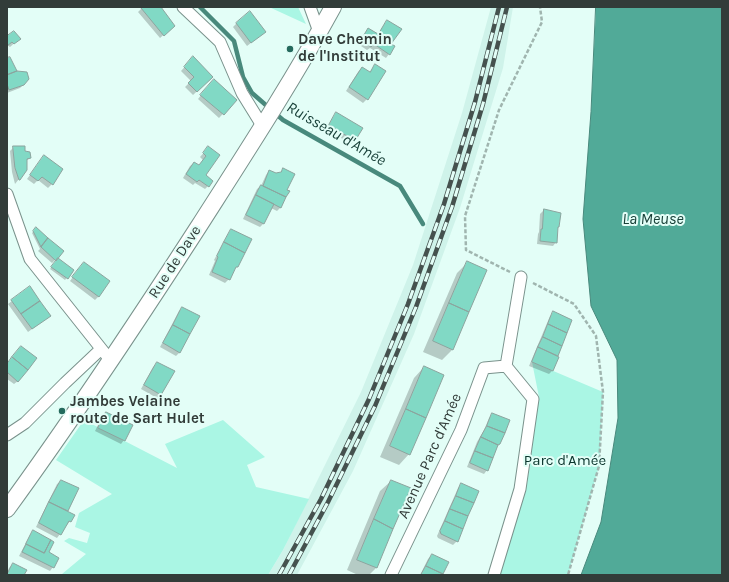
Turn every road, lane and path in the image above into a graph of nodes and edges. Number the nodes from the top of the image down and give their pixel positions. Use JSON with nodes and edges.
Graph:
{"nodes":[{"id":1,"x":183,"y":7,"type":"edge"},
{"id":2,"x":310,"y":7,"type":"edge"},
{"id":3,"x":333,"y":7,"type":"edge"},
{"id":4,"x":540,"y":7,"type":"edge"},
{"id":5,"x":319,"y":32,"type":"junction"},
{"id":6,"x":263,"y":127,"type":"junction"},
{"id":7,"x":7,"y":194,"type":"edge"},
{"id":8,"x":521,"y":277,"type":"junction"},
{"id":9,"x":106,"y":355,"type":"junction"},
{"id":10,"x":506,"y":366,"type":"junction"},
{"id":11,"x":7,"y":435,"type":"edge"},
{"id":12,"x":7,"y":509,"type":"edge"},
{"id":13,"x":392,"y":575,"type":"edge"},
{"id":14,"x":494,"y":575,"type":"edge"},
{"id":15,"x":568,"y":575,"type":"edge"}],
"edges":[{"from":1,"to":6,"type":"street"},
{"from":2,"to":5,"type":"street"},
{"from":3,"to":5,"type":"main road","name":"Rue de Dave"},
{"from":4,"to":8,"type":"path"},
{"from":5,"to":6,"type":"main road","name":"Rue de Dave"},
{"from":6,"to":9,"type":"main road","name":"Rue de Dave"},
{"from":7,"to":9,"type":"street"},
{"from":8,"to":10,"type":"street"},
{"from":8,"to":15,"type":"path"},
{"from":9,"to":11,"type":"street"},
{"from":9,"to":12,"type":"main road","name":"Rue de Dave"},
{"from":10,"to":13,"type":"street","name":"Avenue Parc d'Amée"},
{"from":10,"to":14,"type":"street"}]}
